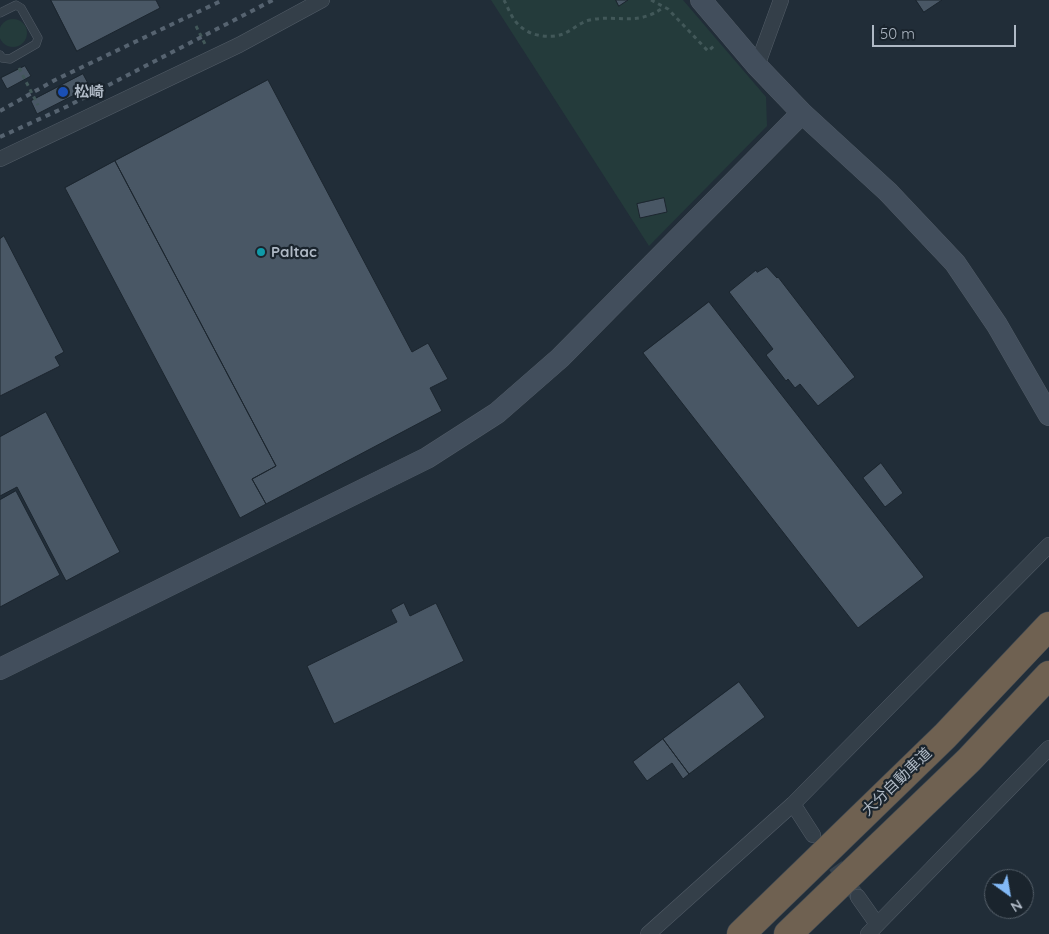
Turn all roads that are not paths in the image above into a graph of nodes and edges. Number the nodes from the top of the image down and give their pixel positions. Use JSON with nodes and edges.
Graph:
{"nodes":[{"id":1,"x":322,"y":0,"type":"edge"},
{"id":2,"x":700,"y":0,"type":"edge"},
{"id":3,"x":781,"y":0,"type":"edge"},
{"id":4,"x":0,"y":14,"type":"edge"},
{"id":5,"x":0,"y":55,"type":"edge"},
{"id":6,"x":756,"y":66,"type":"junction"},
{"id":7,"x":802,"y":113,"type":"junction"},
{"id":8,"x":0,"y":159,"type":"edge"},
{"id":9,"x":1049,"y":415,"type":"edge"},
{"id":10,"x":1049,"y":545,"type":"edge"},
{"id":11,"x":1049,"y":626,"type":"edge"},
{"id":12,"x":0,"y":668,"type":"edge"},
{"id":13,"x":1049,"y":675,"type":"edge"},
{"id":14,"x":1049,"y":748,"type":"edge"},
{"id":15,"x":793,"y":804,"type":"junction"},
{"id":16,"x":813,"y":835,"type":"tunnel mouth"},
{"id":17,"x":858,"y":897,"type":"tunnel mouth"},
{"id":18,"x":872,"y":929,"type":"edge"},
{"id":19,"x":648,"y":934,"type":"edge"},
{"id":20,"x":741,"y":934,"type":"edge"},
{"id":21,"x":788,"y":934,"type":"edge"}],
"edges":[{"from":1,"to":8,"type":"street"},
{"from":2,"to":6,"type":"street"},
{"from":3,"to":6,"type":"street"},
{"from":4,"to":5,"type":"lane"},
{"from":6,"to":7,"type":"street"},
{"from":7,"to":9,"type":"street"},
{"from":7,"to":12,"type":"street"},
{"from":10,"to":15,"type":"street"},
{"from":11,"to":20,"type":"highway","name":"大分自動車道"},
{"from":13,"to":21,"type":"highway"},
{"from":14,"to":18,"type":"street"},
{"from":15,"to":16,"type":"street"},
{"from":15,"to":19,"type":"street"},
{"from":17,"to":18,"type":"street"}]}
